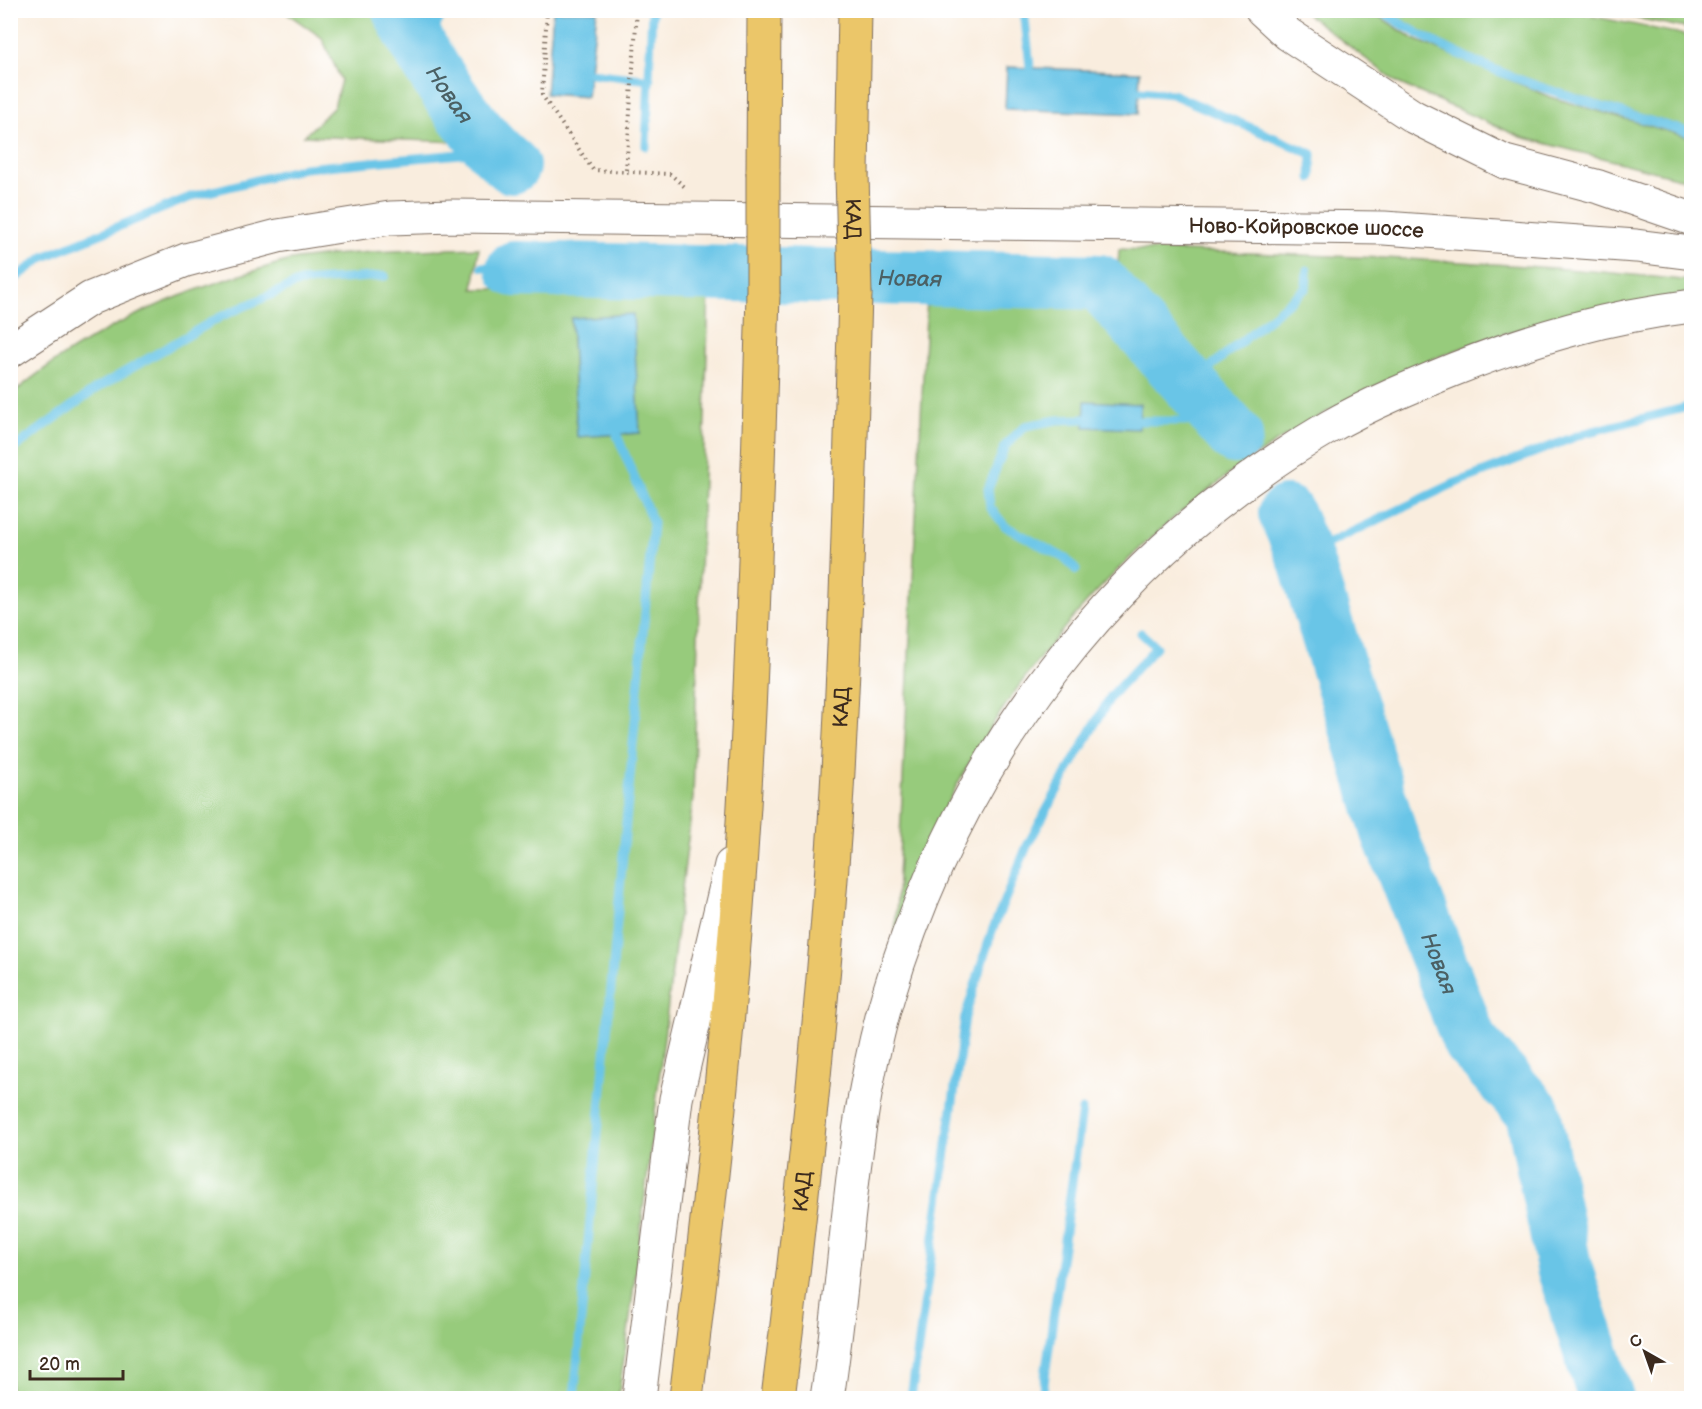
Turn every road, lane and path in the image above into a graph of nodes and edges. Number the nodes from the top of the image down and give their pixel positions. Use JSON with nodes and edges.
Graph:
{"nodes":[{"id":1,"x":547,"y":10,"type":"edge"},
{"id":2,"x":637,"y":10,"type":"edge"},
{"id":3,"x":764,"y":10,"type":"edge"},
{"id":4,"x":855,"y":10,"type":"edge"},
{"id":5,"x":1262,"y":10,"type":"edge"},
{"id":6,"x":626,"y":170,"type":"junction"},
{"id":7,"x":1692,"y":219,"type":"edge"},
{"id":8,"x":693,"y":220,"type":"junction"},
{"id":9,"x":1692,"y":253,"type":"edge"},
{"id":10,"x":1692,"y":306,"type":"edge"},
{"id":11,"x":10,"y":351,"type":"edge"},
{"id":12,"x":744,"y":807,"type":"junction"},
{"id":13,"x":639,"y":1398,"type":"edge"},
{"id":14,"x":686,"y":1398,"type":"edge"},
{"id":15,"x":778,"y":1398,"type":"edge"},
{"id":16,"x":826,"y":1398,"type":"edge"}],
"edges":[{"from":1,"to":6,"type":"path"},
{"from":2,"to":6,"type":"path"},
{"from":3,"to":12,"type":"highway","bridge":true},
{"from":4,"to":15,"type":"highway","name":"КАД","bridge":true},
{"from":5,"to":7,"type":"street"},
{"from":6,"to":8,"type":"path"},
{"from":8,"to":9,"type":"street","name":"Ново-Койровское шоссе"},
{"from":8,"to":11,"type":"street","name":"Ново-Койровское шоссе"},
{"from":10,"to":16,"type":"street"},
{"from":12,"to":13,"type":"street"},
{"from":12,"to":14,"type":"highway"}]}
